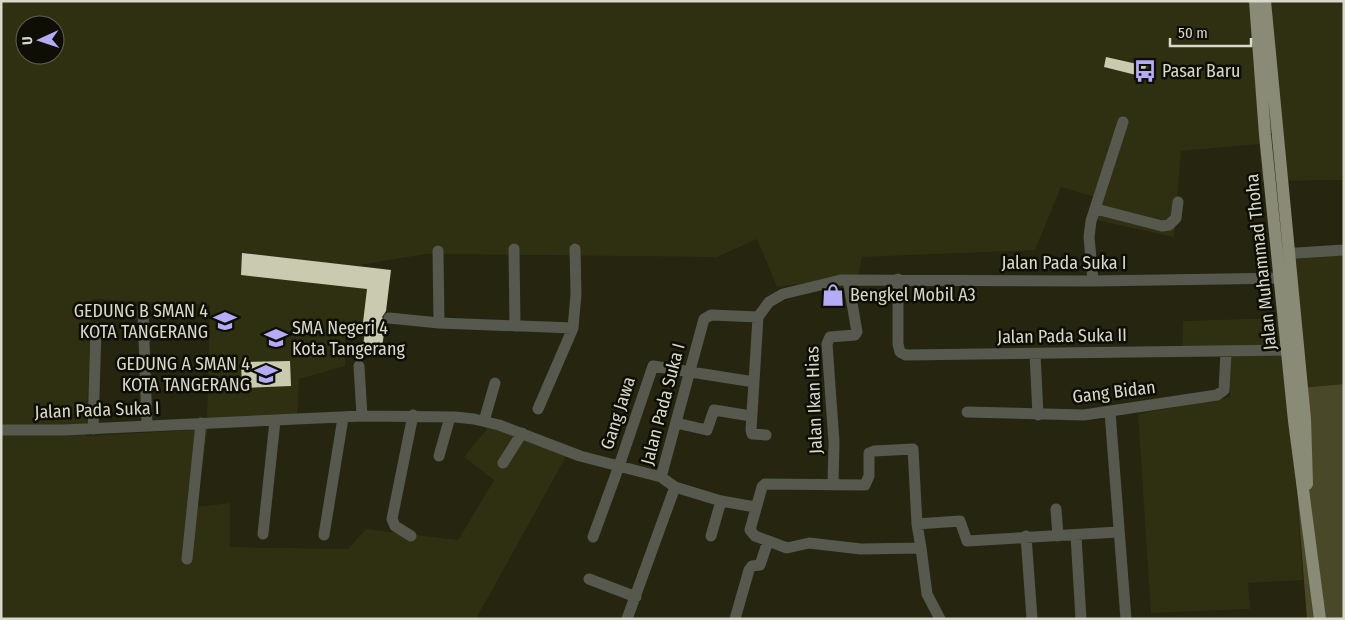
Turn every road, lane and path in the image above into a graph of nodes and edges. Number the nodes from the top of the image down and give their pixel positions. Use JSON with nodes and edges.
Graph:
{"nodes":[{"id":1,"x":1255,"y":1,"type":"edge"},
{"id":2,"x":1265,"y":1,"type":"edge"},
{"id":3,"x":1123,"y":122,"type":"dead end"},
{"id":4,"x":1178,"y":202,"type":"dead end"},
{"id":5,"x":1096,"y":209,"type":"junction"},
{"id":6,"x":514,"y":249,"type":"dead end"},
{"id":7,"x":575,"y":250,"type":"dead end"},
{"id":8,"x":1344,"y":250,"type":"edge"},
{"id":9,"x":438,"y":251,"type":"dead end"},
{"id":10,"x":1284,"y":254,"type":"junction"},
{"id":11,"x":1280,"y":278,"type":"junction"},
{"id":12,"x":898,"y":279,"type":"junction"},
{"id":13,"x":848,"y":280,"type":"junction"},
{"id":14,"x":1093,"y":281,"type":"junction"},
{"id":15,"x":143,"y":311,"type":"dead end"},
{"id":16,"x":758,"y":317,"type":"junction"},
{"id":17,"x":389,"y":318,"type":"dead end"},
{"id":18,"x":439,"y":322,"type":"junction"},
{"id":19,"x":515,"y":326,"type":"junction"},
{"id":20,"x":96,"y":328,"type":"dead end"},
{"id":21,"x":573,"y":328,"type":"junction"},
{"id":22,"x":1293,"y":351,"type":"junction"},
{"id":23,"x":1226,"y":352,"type":"junction"},
{"id":24,"x":1035,"y":354,"type":"junction"},
{"id":25,"x":359,"y":366,"type":"dead end"},
{"id":26,"x":689,"y":373,"type":"junction"},
{"id":27,"x":754,"y":382,"type":"junction"},
{"id":28,"x":495,"y":383,"type":"dead end"},
{"id":29,"x":538,"y":410,"type":"dead end"},
{"id":30,"x":967,"y":412,"type":"dead end"},
{"id":31,"x":1110,"y":412,"type":"junction"},
{"id":32,"x":413,"y":415,"type":"junction"},
{"id":33,"x":1038,"y":415,"type":"junction"},
{"id":34,"x":362,"y":416,"type":"junction"},
{"id":35,"x":752,"y":416,"type":"junction"},
{"id":36,"x":450,"y":417,"type":"junction"},
{"id":37,"x":342,"y":418,"type":"junction"},
{"id":38,"x":275,"y":421,"type":"junction"},
{"id":39,"x":484,"y":421,"type":"junction"},
{"id":40,"x":201,"y":423,"type":"junction"},
{"id":41,"x":676,"y":423,"type":"junction"},
{"id":42,"x":147,"y":426,"type":"junction"},
{"id":43,"x":93,"y":428,"type":"junction"},
{"id":44,"x":1,"y":430,"type":"edge"},
{"id":45,"x":522,"y":433,"type":"junction"},
{"id":46,"x":766,"y":436,"type":"dead end"},
{"id":47,"x":439,"y":456,"type":"dead end"},
{"id":48,"x":503,"y":463,"type":"dead end"},
{"id":49,"x":620,"y":466,"type":"junction"},
{"id":50,"x":661,"y":478,"type":"junction"},
{"id":51,"x":834,"y":485,"type":"junction"},
{"id":52,"x":675,"y":487,"type":"junction"},
{"id":53,"x":721,"y":501,"type":"junction"},
{"id":54,"x":755,"y":507,"type":"junction"},
{"id":55,"x":1056,"y":509,"type":"dead end"},
{"id":56,"x":917,"y":524,"type":"junction"},
{"id":57,"x":1118,"y":532,"type":"junction"},
{"id":58,"x":263,"y":534,"type":"dead end"},
{"id":59,"x":324,"y":534,"type":"dead end"},
{"id":60,"x":411,"y":536,"type":"dead end"},
{"id":61,"x":711,"y":536,"type":"dead end"},
{"id":62,"x":1026,"y":536,"type":"junction"},
{"id":63,"x":1058,"y":536,"type":"junction"},
{"id":64,"x":1076,"y":536,"type":"junction"},
{"id":65,"x":593,"y":537,"type":"dead end"},
{"id":66,"x":768,"y":541,"type":"junction"},
{"id":67,"x":921,"y":548,"type":"junction"},
{"id":68,"x":188,"y":559,"type":"dead end"},
{"id":69,"x":589,"y":579,"type":"dead end"},
{"id":70,"x":636,"y":597,"type":"junction"},
{"id":71,"x":627,"y":619,"type":"edge"},
{"id":72,"x":735,"y":619,"type":"edge"},
{"id":73,"x":940,"y":619,"type":"edge"},
{"id":74,"x":1032,"y":619,"type":"edge"},
{"id":75,"x":1080,"y":619,"type":"edge"},
{"id":76,"x":1126,"y":619,"type":"edge"},
{"id":77,"x":1320,"y":619,"type":"edge"}],
"edges":[{"from":1,"to":10,"type":"main road","name":"Jalan Muhammad Thoha"},
{"from":2,"to":10,"type":"main road","name":"Jalan Muhammad Thoha"},
{"from":3,"to":5,"type":"street"},
{"from":4,"to":5,"type":"street"},
{"from":5,"to":14,"type":"street"},
{"from":6,"to":19,"type":"street"},
{"from":7,"to":21,"type":"street"},
{"from":8,"to":10,"type":"street"},
{"from":9,"to":18,"type":"street"},
{"from":10,"to":11,"type":"main road","name":"Jalan Muhammad Thoha"},
{"from":10,"to":22,"type":"main road","name":"Jalan Muhammad Thoha"},
{"from":11,"to":14,"type":"street","name":"Jalan Pada Suka I"},
{"from":11,"to":22,"type":"main road","name":"Jalan Muhammad Thoha"},
{"from":12,"to":13,"type":"street","name":"Jalan Pada Suka I"},
{"from":12,"to":14,"type":"street","name":"Jalan Pada Suka I"},
{"from":12,"to":24,"type":"street","name":"Jalan Pada Suka II"},
{"from":13,"to":16,"type":"street","name":"Jalan Pada Suka I"},
{"from":13,"to":51,"type":"street","name":"Jalan Ikan Hias"},
{"from":15,"to":42,"type":"street"},
{"from":16,"to":26,"type":"street","name":"Jalan Pada Suka I"},
{"from":16,"to":27,"type":"street"},
{"from":17,"to":18,"type":"street"},
{"from":18,"to":19,"type":"street"},
{"from":19,"to":21,"type":"street"},
{"from":20,"to":43,"type":"street"},
{"from":21,"to":29,"type":"street"},
{"from":22,"to":23,"type":"street","name":"Jalan Pada Suka II"},
{"from":22,"to":77,"type":"main road","name":"Jalan Muhammad Thoha"},
{"from":23,"to":24,"type":"street","name":"Jalan Pada Suka II"},
{"from":23,"to":31,"type":"street","name":"Gang Bidan"},
{"from":24,"to":33,"type":"street"},
{"from":25,"to":34,"type":"street"},
{"from":26,"to":27,"type":"street"},
{"from":26,"to":41,"type":"street","name":"Jalan Pada Suka I"},
{"from":26,"to":49,"type":"street","name":"Gang Jawa"},
{"from":27,"to":35,"type":"street"},
{"from":28,"to":39,"type":"street"},
{"from":30,"to":33,"type":"street","name":"Gang Bidan"},
{"from":31,"to":33,"type":"street","name":"Gang Bidan"},
{"from":31,"to":57,"type":"street"},
{"from":32,"to":34,"type":"street","name":"Jalan Pada Suka I"},
{"from":32,"to":36,"type":"street","name":"Jalan Pada Suka I"},
{"from":32,"to":60,"type":"street"},
{"from":34,"to":37,"type":"street","name":"Jalan Pada Suka I"},
{"from":35,"to":41,"type":"street"},
{"from":35,"to":46,"type":"street"},
{"from":36,"to":39,"type":"street","name":"Jalan Pada Suka I"},
{"from":36,"to":47,"type":"street"},
{"from":37,"to":38,"type":"street","name":"Jalan Pada Suka I"},
{"from":37,"to":59,"type":"street"},
{"from":38,"to":40,"type":"street","name":"Jalan Pada Suka I"},
{"from":38,"to":58,"type":"street"},
{"from":39,"to":45,"type":"street","name":"Jalan Pada Suka I"},
{"from":40,"to":42,"type":"street","name":"Jalan Pada Suka I"},
{"from":40,"to":68,"type":"street"},
{"from":41,"to":50,"type":"street","name":"Jalan Pada Suka I"},
{"from":42,"to":43,"type":"street","name":"Jalan Pada Suka I"},
{"from":43,"to":44,"type":"street","name":"Jalan Pada Suka I"},
{"from":45,"to":48,"type":"street"},
{"from":45,"to":49,"type":"street","name":"Jalan Pada Suka I"},
{"from":49,"to":50,"type":"street","name":"Jalan Pada Suka I"},
{"from":49,"to":65,"type":"street","name":"Gang Jawa"},
{"from":50,"to":52,"type":"street"},
{"from":51,"to":54,"type":"street"},
{"from":51,"to":56,"type":"street"},
{"from":52,"to":53,"type":"street"},
{"from":52,"to":70,"type":"street"},
{"from":53,"to":54,"type":"street"},
{"from":53,"to":61,"type":"street"},
{"from":54,"to":66,"type":"street"},
{"from":55,"to":63,"type":"street"},
{"from":56,"to":62,"type":"street"},
{"from":56,"to":67,"type":"street"},
{"from":57,"to":64,"type":"street"},
{"from":57,"to":76,"type":"street"},
{"from":62,"to":63,"type":"street"},
{"from":62,"to":74,"type":"street"},
{"from":63,"to":64,"type":"street"},
{"from":64,"to":75,"type":"street"},
{"from":66,"to":67,"type":"street"},
{"from":66,"to":72,"type":"street"},
{"from":67,"to":73,"type":"street"},
{"from":69,"to":70,"type":"street"},
{"from":70,"to":71,"type":"street"}]}
